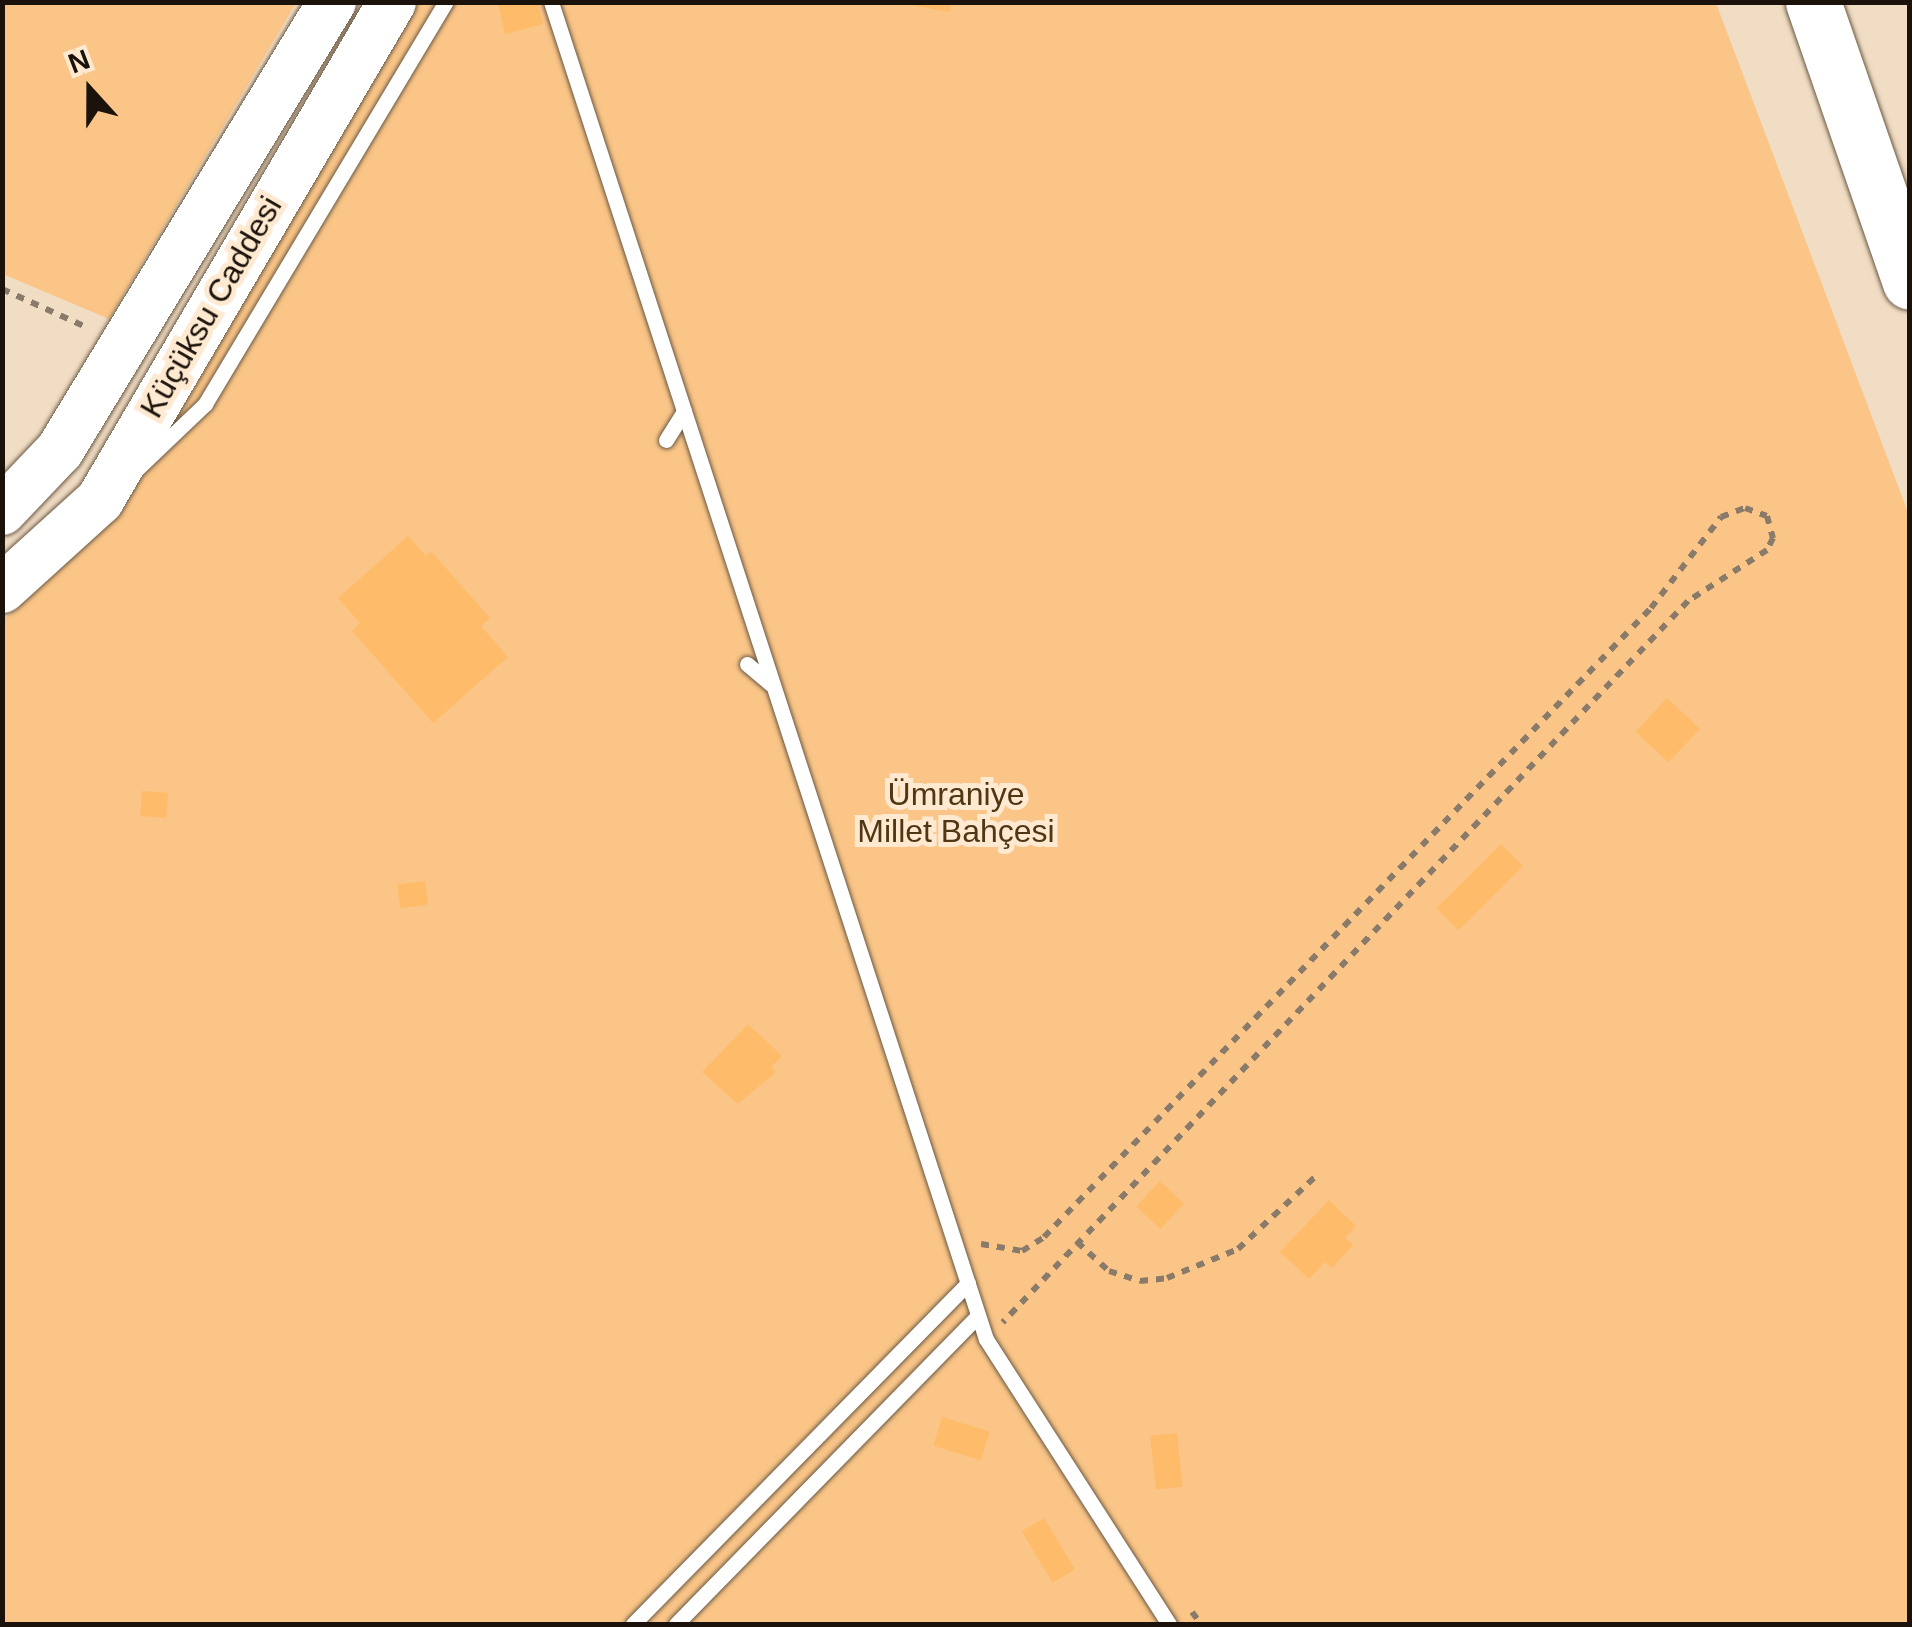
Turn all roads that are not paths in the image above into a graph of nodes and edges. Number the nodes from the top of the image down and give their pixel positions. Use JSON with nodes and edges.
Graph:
{"nodes":[{"id":1,"x":332,"y":2,"type":"edge"},
{"id":2,"x":392,"y":2,"type":"edge"},
{"id":3,"x":446,"y":2,"type":"edge"},
{"id":4,"x":551,"y":2,"type":"edge"},
{"id":5,"x":1779,"y":2,"type":"edge"},
{"id":6,"x":1813,"y":2,"type":"edge"},
{"id":7,"x":1844,"y":100,"type":"junction"},
{"id":8,"x":1910,"y":282,"type":"edge"},
{"id":9,"x":684,"y":411,"type":"junction"},
{"id":10,"x":666,"y":440,"type":"dead end"},
{"id":11,"x":100,"y":500,"type":"junction"},
{"id":12,"x":2,"y":510,"type":"edge"},
{"id":13,"x":2,"y":589,"type":"edge"},
{"id":14,"x":747,"y":664,"type":"dead end"},
{"id":15,"x":774,"y":686,"type":"junction"},
{"id":16,"x":968,"y":1283,"type":"junction"},
{"id":17,"x":985,"y":1312,"type":"junction"},
{"id":18,"x":634,"y":1624,"type":"edge"},
{"id":19,"x":676,"y":1624,"type":"edge"},
{"id":20,"x":1170,"y":1624,"type":"edge"}],
"edges":[{"from":1,"to":12,"type":"main road","name":"Küçüksu Caddesi"},
{"from":2,"to":11,"type":"main road","name":"Küçüksu Caddesi"},
{"from":3,"to":11,"type":"lane"},
{"from":4,"to":9,"type":"lane"},
{"from":5,"to":7,"type":"highway"},
{"from":6,"to":7,"type":"highway"},
{"from":7,"to":8,"type":"highway"},
{"from":9,"to":10,"type":"lane"},
{"from":9,"to":15,"type":"lane"},
{"from":11,"to":13,"type":"main road","name":"Küçüksu Caddesi"},
{"from":14,"to":15,"type":"lane"},
{"from":15,"to":16,"type":"lane"},
{"from":16,"to":17,"type":"lane"},
{"from":16,"to":18,"type":"lane"},
{"from":17,"to":19,"type":"lane"},
{"from":17,"to":20,"type":"lane"}]}
